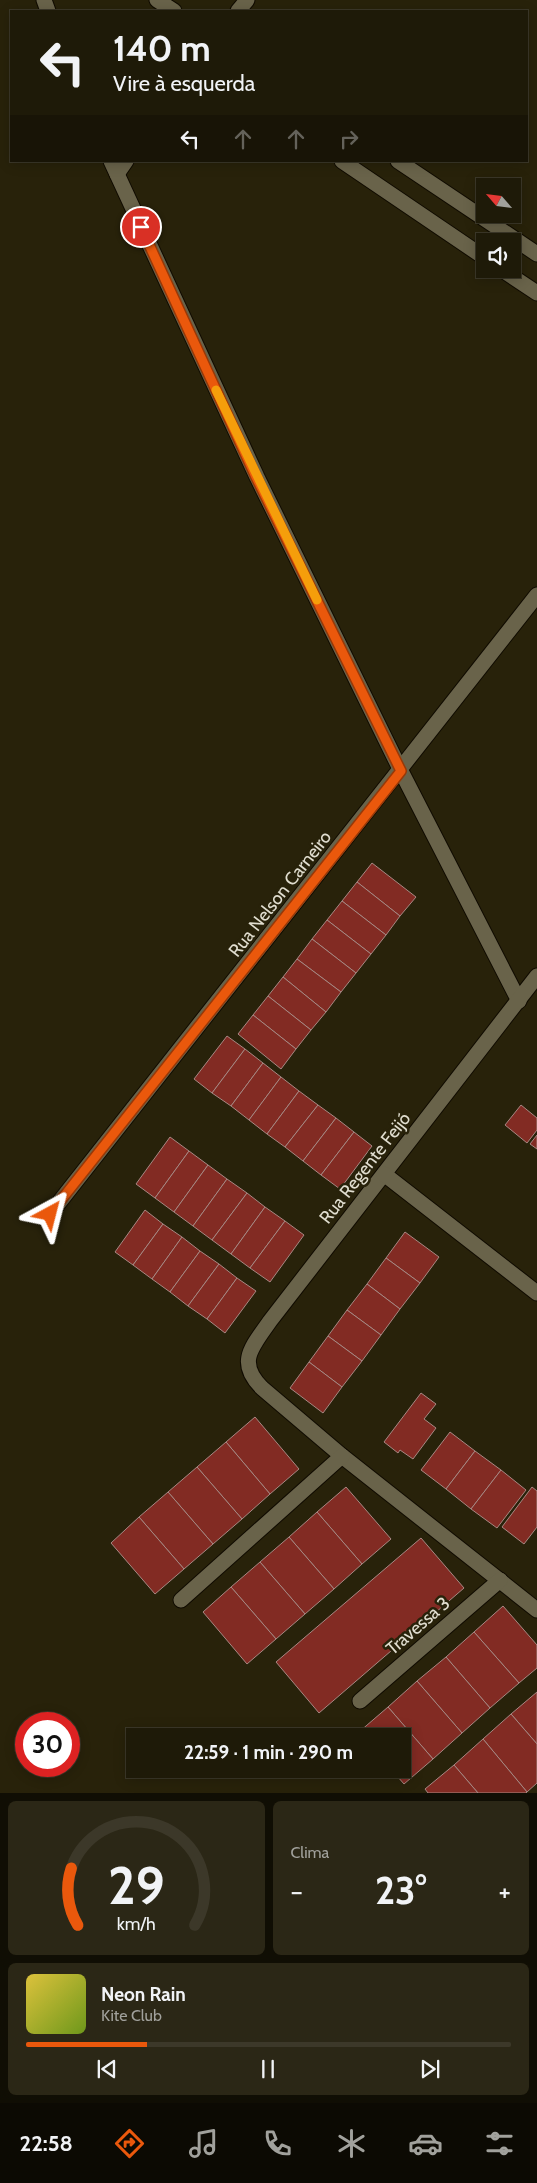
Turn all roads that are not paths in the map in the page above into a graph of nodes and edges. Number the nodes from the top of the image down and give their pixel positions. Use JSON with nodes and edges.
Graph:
{"nodes":[{"id":1,"x":157,"y":0,"type":"edge"},
{"id":2,"x":247,"y":0,"type":"edge"},
{"id":3,"x":172,"y":10,"type":"edge"},
{"id":4,"x":239,"y":10,"type":"edge"},
{"id":5,"x":343,"y":162,"type":"edge"},
{"id":6,"x":399,"y":162,"type":"edge"},
{"id":7,"x":114,"y":168,"type":"edge"},
{"id":8,"x":476,"y":252,"type":"edge"},
{"id":9,"x":537,"y":254,"type":"edge"},
{"id":10,"x":514,"y":278,"type":"edge"},
{"id":11,"x":537,"y":293,"type":"edge"},
{"id":12,"x":537,"y":595,"type":"edge"},
{"id":13,"x":401,"y":771,"type":"junction"},
{"id":14,"x":535,"y":982,"type":"edge"},
{"id":15,"x":519,"y":1001,"type":"junction"},
{"id":16,"x":384,"y":1174,"type":"junction"},
{"id":17,"x":50,"y":1214,"type":"dead end"},
{"id":18,"x":537,"y":1293,"type":"edge"},
{"id":19,"x":342,"y":1456,"type":"junction"},
{"id":20,"x":500,"y":1580,"type":"junction"},
{"id":21,"x":181,"y":1600,"type":"dead end"},
{"id":22,"x":537,"y":1610,"type":"edge"},
{"id":23,"x":360,"y":1701,"type":"dead end"}],
"edges":[{"from":1,"to":3,"type":"street"},
{"from":2,"to":4,"type":"street"},
{"from":5,"to":8,"type":"street"},
{"from":6,"to":9,"type":"street"},
{"from":7,"to":13,"type":"street"},
{"from":10,"to":11,"type":"street"},
{"from":12,"to":13,"type":"street","name":"Rua Nelson Carneiro"},
{"from":13,"to":15,"type":"street"},
{"from":13,"to":17,"type":"street","name":"Rua Nelson Carneiro"},
{"from":14,"to":15,"type":"street","name":"Rua Regente Feijó"},
{"from":15,"to":16,"type":"street","name":"Rua Regente Feijó"},
{"from":16,"to":18,"type":"street"},
{"from":16,"to":19,"type":"street","name":"Rua Regente Feijó"},
{"from":19,"to":20,"type":"street","name":"Rua Regente Feijó"},
{"from":19,"to":21,"type":"street"},
{"from":20,"to":22,"type":"street","name":"Rua Regente Feijó"},
{"from":20,"to":23,"type":"street","name":"Travessa 3"}]}
